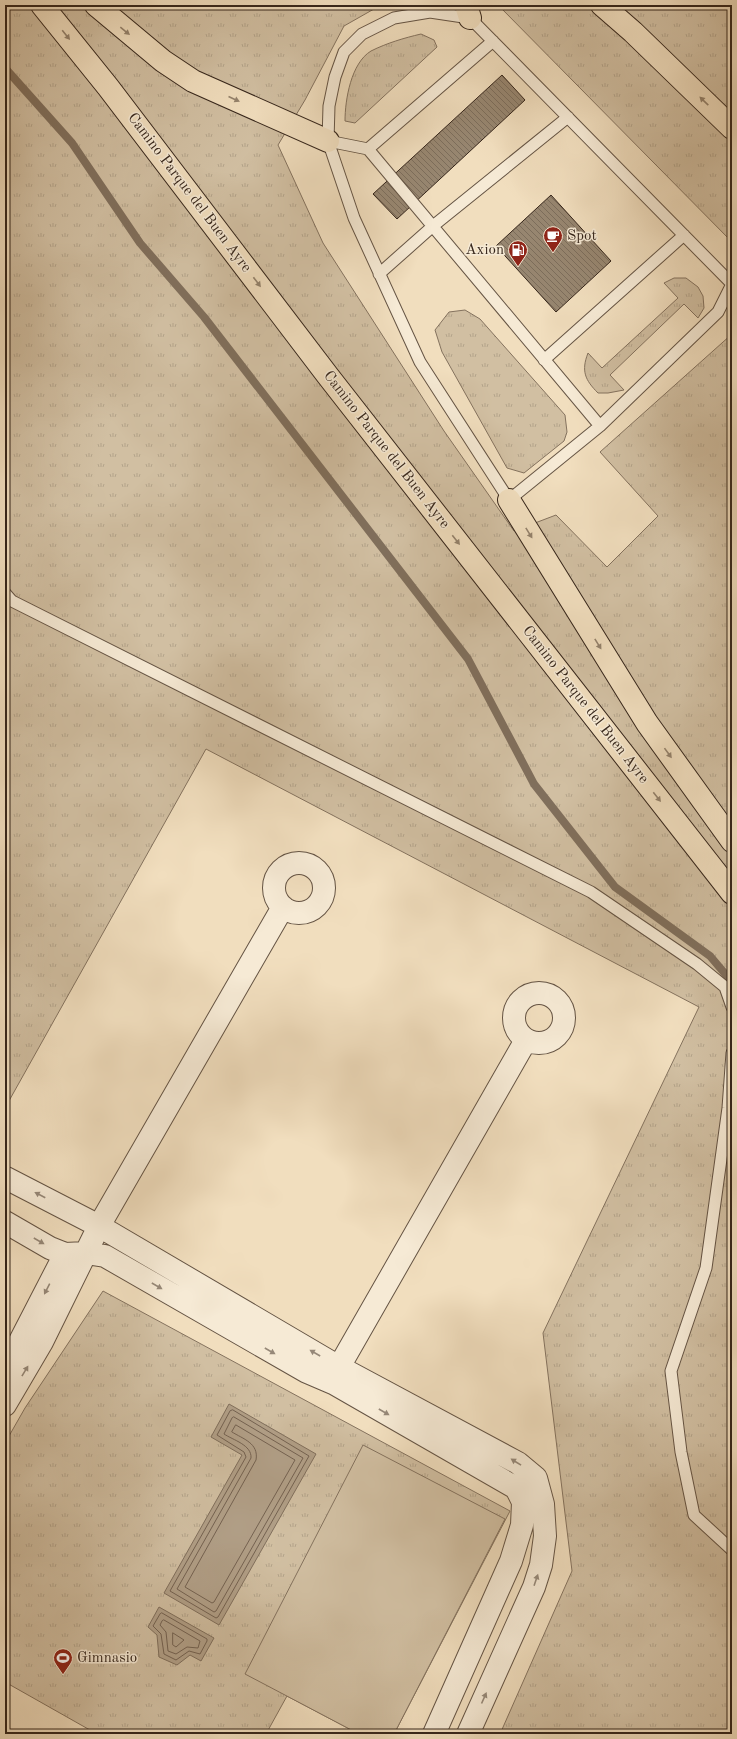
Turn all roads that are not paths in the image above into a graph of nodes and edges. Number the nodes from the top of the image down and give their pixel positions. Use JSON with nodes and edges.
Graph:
{"nodes":[{"id":1,"x":42,"y":5,"type":"edge"},
{"id":2,"x":96,"y":5,"type":"edge"},
{"id":3,"x":602,"y":5,"type":"edge"},
{"id":4,"x":468,"y":11,"type":"edge"},
{"id":5,"x":493,"y":41,"type":"junction"},
{"id":6,"x":568,"y":117,"type":"junction"},
{"id":7,"x":732,"y":128,"type":"edge"},
{"id":8,"x":328,"y":141,"type":"junction"},
{"id":9,"x":368,"y":149,"type":"junction"},
{"id":10,"x":433,"y":226,"type":"junction"},
{"id":11,"x":684,"y":235,"type":"junction"},
{"id":12,"x":380,"y":274,"type":"junction"},
{"id":13,"x":732,"y":284,"type":"edge"},
{"id":14,"x":544,"y":360,"type":"junction"},
{"id":15,"x":600,"y":426,"type":"junction"},
{"id":16,"x":509,"y":500,"type":"junction"},
{"id":17,"x":5,"y":593,"type":"edge"},
{"id":18,"x":732,"y":841,"type":"edge"},
{"id":19,"x":732,"y":893,"type":"edge"},
{"id":20,"x":283,"y":907,"type":"dead end"},
{"id":21,"x":732,"y":1008,"type":"edge"},
{"id":22,"x":526,"y":1040,"type":"dead end"},
{"id":23,"x":732,"y":1053,"type":"edge"},
{"id":24,"x":6,"y":1177,"type":"edge"},
{"id":25,"x":5,"y":1222,"type":"edge"},
{"id":26,"x":99,"y":1226,"type":"junction"},
{"id":27,"x":76,"y":1254,"type":"junction"},
{"id":28,"x":5,"y":1367,"type":"edge"},
{"id":29,"x":337,"y":1376,"type":"junction"},
{"id":30,"x":5,"y":1405,"type":"edge"},
{"id":31,"x":732,"y":1550,"type":"edge"},
{"id":32,"x":434,"y":1734,"type":"edge"},
{"id":33,"x":468,"y":1734,"type":"edge"}],
"edges":[{"from":1,"to":19,"type":"highway","name":"Camino Parque del Buen Ayre","one_way":true},
{"from":2,"to":8,"type":"highway","one_way":true},
{"from":7,"to":3,"type":"highway","one_way":true},
{"from":4,"to":5,"type":"lane"},
{"from":4,"to":8,"type":"lane"},
{"from":5,"to":6,"type":"lane"},
{"from":5,"to":9,"type":"lane"},
{"from":6,"to":10,"type":"lane"},
{"from":6,"to":11,"type":"lane"},
{"from":8,"to":9,"type":"lane"},
{"from":8,"to":12,"type":"lane"},
{"from":9,"to":10,"type":"lane"},
{"from":10,"to":12,"type":"lane"},
{"from":10,"to":14,"type":"lane"},
{"from":11,"to":13,"type":"lane"},
{"from":11,"to":14,"type":"lane"},
{"from":12,"to":16,"type":"lane"},
{"from":13,"to":15,"type":"lane"},
{"from":14,"to":15,"type":"lane"},
{"from":15,"to":16,"type":"lane"},
{"from":16,"to":18,"type":"highway","one_way":true},
{"from":17,"to":21,"type":"lane"},
{"from":20,"to":26,"type":"street"},
{"from":22,"to":29,"type":"street"},
{"from":23,"to":31,"type":"lane"},
{"from":26,"to":24,"type":"street","one_way":true},
{"from":25,"to":27,"type":"street","one_way":true},
{"from":26,"to":27,"type":"street"},
{"from":29,"to":26,"type":"street","one_way":true},
{"from":27,"to":28,"type":"street","one_way":true},
{"from":27,"to":29,"type":"street","one_way":true},
{"from":30,"to":27,"type":"street","one_way":true},
{"from":29,"to":32,"type":"street","one_way":true},
{"from":33,"to":29,"type":"street","one_way":true}]}
